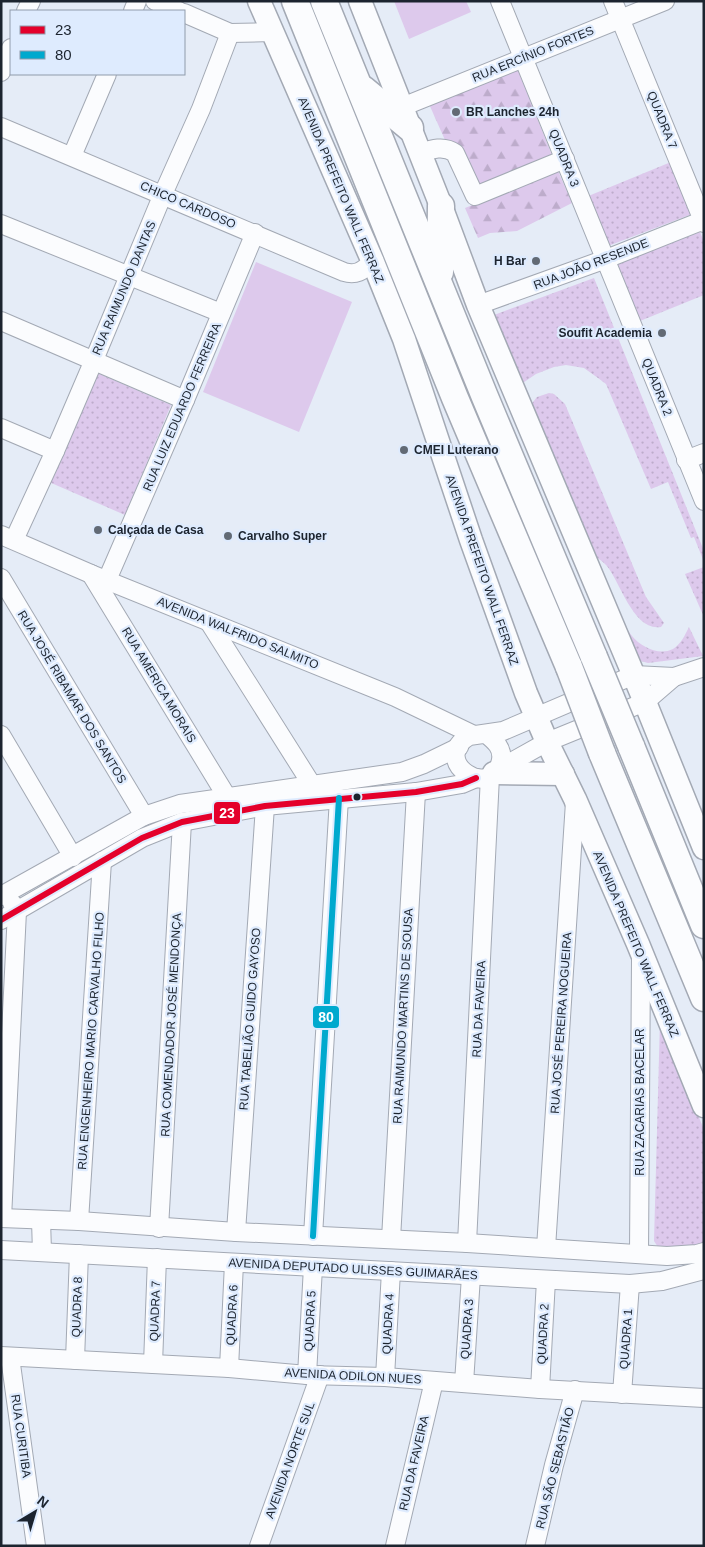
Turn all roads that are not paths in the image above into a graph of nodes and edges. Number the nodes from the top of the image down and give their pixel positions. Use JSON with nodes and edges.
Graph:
{"nodes":[{"id":1,"x":155,"y":1,"type":"edge"},
{"id":2,"x":259,"y":1,"type":"edge"},
{"id":3,"x":294,"y":1,"type":"edge"},
{"id":4,"x":324,"y":1,"type":"edge"},
{"id":5,"x":360,"y":1,"type":"edge"},
{"id":6,"x":500,"y":1,"type":"edge"},
{"id":7,"x":613,"y":1,"type":"edge"},
{"id":8,"x":665,"y":1,"type":"edge"},
{"id":9,"x":177,"y":10,"type":"edge"},
{"id":10,"x":185,"y":14,"type":"edge"},
{"id":11,"x":621,"y":20,"type":"junction"},
{"id":12,"x":272,"y":32,"type":"junction"},
{"id":13,"x":230,"y":34,"type":"junction"},
{"id":14,"x":10,"y":50,"type":"edge"},
{"id":15,"x":523,"y":58,"type":"junction"},
{"id":16,"x":1,"y":72,"type":"edge"},
{"id":17,"x":107,"y":75,"type":"edge"},
{"id":18,"x":359,"y":86,"type":"junction"},
{"id":19,"x":406,"y":118,"type":"junction"},
{"id":20,"x":1,"y":127,"type":"edge"},
{"id":21,"x":420,"y":152,"type":"junction"},
{"id":22,"x":72,"y":156,"type":"junction"},
{"id":23,"x":565,"y":160,"type":"junction"},
{"id":24,"x":163,"y":194,"type":"junction"},
{"id":25,"x":441,"y":206,"type":"junction"},
{"id":26,"x":703,"y":221,"type":"edge"},
{"id":27,"x":1,"y":224,"type":"edge"},
{"id":28,"x":255,"y":233,"type":"junction"},
{"id":29,"x":606,"y":259,"type":"junction"},
{"id":30,"x":373,"y":262,"type":"junction"},
{"id":31,"x":129,"y":277,"type":"junction"},
{"id":32,"x":440,"y":285,"type":"junction"},
{"id":33,"x":478,"y":305,"type":"junction"},
{"id":34,"x":221,"y":313,"type":"junction"},
{"id":35,"x":2,"y":323,"type":"edge"},
{"id":36,"x":94,"y":360,"type":"junction"},
{"id":37,"x":185,"y":400,"type":"junction"},
{"id":38,"x":1,"y":428,"type":"edge"},
{"id":39,"x":55,"y":451,"type":"junction"},
{"id":40,"x":704,"y":453,"type":"edge"},
{"id":41,"x":686,"y":460,"type":"junction"},
{"id":42,"x":704,"y":502,"type":"edge"},
{"id":43,"x":8,"y":537,"type":"edge"},
{"id":44,"x":99,"y":577,"type":"junction"},
{"id":45,"x":1,"y":578,"type":"edge"},
{"id":46,"x":209,"y":622,"type":"junction"},
{"id":47,"x":704,"y":667,"type":"edge"},
{"id":48,"x":634,"y":675,"type":"junction"},
{"id":49,"x":674,"y":677,"type":"junction"},
{"id":50,"x":645,"y":702,"type":"junction"},
{"id":51,"x":535,"y":716,"type":"junction"},
{"id":52,"x":480,"y":734,"type":"junction"},
{"id":53,"x":1,"y":735,"type":"edge"},
{"id":54,"x":547,"y":742,"type":"junction"},
{"id":55,"x":458,"y":747,"type":"junction"},
{"id":56,"x":489,"y":774,"type":"junction"},
{"id":57,"x":563,"y":774,"type":"junction"},
{"id":58,"x":312,"y":785,"type":"junction"},
{"id":59,"x":416,"y":792,"type":"junction"},
{"id":60,"x":227,"y":797,"type":"junction"},
{"id":61,"x":339,"y":798,"type":"junction"},
{"id":62,"x":575,"y":798,"type":"junction"},
{"id":63,"x":265,"y":806,"type":"junction"},
{"id":64,"x":144,"y":816,"type":"junction"},
{"id":65,"x":182,"y":822,"type":"junction"},
{"id":66,"x":704,"y":848,"type":"edge"},
{"id":67,"x":73,"y":857,"type":"junction"},
{"id":68,"x":102,"y":861,"type":"junction"},
{"id":69,"x":3,"y":892,"type":"edge"},
{"id":70,"x":17,"y":911,"type":"junction"},
{"id":71,"x":1,"y":920,"type":"edge"},
{"id":72,"x":704,"y":925,"type":"edge"},
{"id":73,"x":641,"y":952,"type":"junction"},
{"id":74,"x":704,"y":998,"type":"edge"},
{"id":75,"x":704,"y":1106,"type":"edge"},
{"id":76,"x":2,"y":1218,"type":"edge"},
{"id":77,"x":41,"y":1220,"type":"junction"},
{"id":78,"x":79,"y":1221,"type":"junction"},
{"id":79,"x":159,"y":1228,"type":"junction"},
{"id":80,"x":236,"y":1232,"type":"junction"},
{"id":81,"x":314,"y":1236,"type":"junction"},
{"id":82,"x":391,"y":1239,"type":"junction"},
{"id":83,"x":467,"y":1243,"type":"junction"},
{"id":84,"x":546,"y":1248,"type":"junction"},
{"id":85,"x":42,"y":1252,"type":"junction"},
{"id":86,"x":704,"y":1252,"type":"edge"},
{"id":87,"x":639,"y":1253,"type":"junction"},
{"id":88,"x":79,"y":1254,"type":"junction"},
{"id":89,"x":2,"y":1255,"type":"edge"},
{"id":90,"x":667,"y":1256,"type":"junction"},
{"id":91,"x":157,"y":1258,"type":"junction"},
{"id":92,"x":234,"y":1262,"type":"junction"},
{"id":93,"x":313,"y":1267,"type":"junction"},
{"id":94,"x":704,"y":1270,"type":"edge"},
{"id":95,"x":391,"y":1271,"type":"junction"},
{"id":96,"x":471,"y":1276,"type":"junction"},
{"id":97,"x":546,"y":1280,"type":"junction"},
{"id":98,"x":662,"y":1281,"type":"junction"},
{"id":99,"x":630,"y":1284,"type":"junction"},
{"id":100,"x":5,"y":1356,"type":"edge"},
{"id":101,"x":75,"y":1360,"type":"junction"},
{"id":102,"x":153,"y":1364,"type":"junction"},
{"id":103,"x":229,"y":1368,"type":"junction"},
{"id":104,"x":314,"y":1375,"type":"junction"},
{"id":105,"x":385,"y":1377,"type":"junction"},
{"id":106,"x":434,"y":1381,"type":"junction"},
{"id":107,"x":464,"y":1382,"type":"junction"},
{"id":108,"x":540,"y":1389,"type":"junction"},
{"id":109,"x":575,"y":1390,"type":"junction"},
{"id":110,"x":622,"y":1394,"type":"junction"},
{"id":111,"x":704,"y":1398,"type":"edge"},
{"id":112,"x":36,"y":1546,"type":"edge"},
{"id":113,"x":259,"y":1546,"type":"edge"},
{"id":114,"x":395,"y":1546,"type":"edge"},
{"id":115,"x":535,"y":1546,"type":"edge"}],
"edges":[{"from":1,"to":9,"type":"street"},
{"from":2,"to":12,"type":"main road","name":"AVENIDA PREFEITO WALL FERRAZ"},
{"from":3,"to":74,"type":"highway","name":"AVENIDA PREFEITO WALL FERRAZ","bridge":true},
{"from":4,"to":18,"type":"highway"},
{"from":5,"to":19,"type":"main road"},
{"from":6,"to":15,"type":"street"},
{"from":7,"to":11,"type":"street"},
{"from":8,"to":11,"type":"street","name":"RUA ERCÍNIO FORTES"},
{"from":10,"to":13,"type":"street"},
{"from":11,"to":15,"type":"street","name":"RUA ERCÍNIO FORTES"},
{"from":11,"to":26,"type":"street","name":"QUADRA 7"},
{"from":12,"to":13,"type":"street"},
{"from":12,"to":30,"type":"main road","name":"AVENIDA PREFEITO WALL FERRAZ"},
{"from":13,"to":24,"type":"street","name":"RUA RAIMUNDO DANTAS"},
{"from":14,"to":16,"type":"street"},
{"from":15,"to":19,"type":"street","name":"RUA ERCÍNIO FORTES"},
{"from":15,"to":23,"type":"street","name":"QUADRA 3"},
{"from":17,"to":22,"type":"street"},
{"from":18,"to":19,"type":"highway"},
{"from":18,"to":32,"type":"highway"},
{"from":19,"to":21,"type":"main road"},
{"from":20,"to":22,"type":"street","name":"CHICO CARDOSO"},
{"from":21,"to":23,"type":"street"},
{"from":21,"to":25,"type":"main road"},
{"from":22,"to":24,"type":"street","name":"CHICO CARDOSO"},
{"from":23,"to":29,"type":"street","name":"QUADRA 3"},
{"from":24,"to":28,"type":"street","name":"CHICO CARDOSO"},
{"from":24,"to":31,"type":"street","name":"RUA RAIMUNDO DANTAS"},
{"from":25,"to":32,"type":"highway"},
{"from":25,"to":33,"type":"main road"},
{"from":26,"to":29,"type":"street","name":"RUA JOÃO RESENDE"},
{"from":27,"to":31,"type":"street"},
{"from":28,"to":30,"type":"street","name":"CHICO CARDOSO"},
{"from":28,"to":34,"type":"street","name":"RUA LUIZ EDUARDO FERREIRA"},
{"from":29,"to":33,"type":"street","name":"RUA JOÃO RESENDE"},
{"from":29,"to":41,"type":"street","name":"QUADRA 2"},
{"from":30,"to":51,"type":"main road","name":"AVENIDA PREFEITO WALL FERRAZ"},
{"from":31,"to":34,"type":"street"},
{"from":31,"to":36,"type":"street","name":"RUA RAIMUNDO DANTAS"},
{"from":32,"to":72,"type":"highway","bridge":true},
{"from":33,"to":48,"type":"main road"},
{"from":34,"to":37,"type":"street","name":"RUA LUIZ EDUARDO FERREIRA"},
{"from":35,"to":36,"type":"street"},
{"from":36,"to":37,"type":"street"},
{"from":36,"to":39,"type":"street","name":"RUA RAIMUNDO DANTAS"},
{"from":37,"to":44,"type":"street","name":"RUA LUIZ EDUARDO FERREIRA"},
{"from":38,"to":39,"type":"street"},
{"from":39,"to":43,"type":"street","name":"RUA RAIMUNDO DANTAS"},
{"from":40,"to":41,"type":"street"},
{"from":41,"to":42,"type":"street"},
{"from":43,"to":44,"type":"street","name":"AVENIDA WALFRIDO SALMITO"},
{"from":44,"to":46,"type":"street","name":"AVENIDA WALFRIDO SALMITO"},
{"from":44,"to":60,"type":"street","name":"RUA AMERICA MORAIS"},
{"from":45,"to":64,"type":"street","name":"RUA JOSÉ RIBAMAR DOS SANTOS"},
{"from":46,"to":52,"type":"street","name":"AVENIDA WALFRIDO SALMITO"},
{"from":46,"to":58,"type":"street"},
{"from":47,"to":49,"type":"street"},
{"from":48,"to":49,"type":"street"},
{"from":48,"to":50,"type":"main road"},
{"from":48,"to":51,"type":"street"},
{"from":49,"to":50,"type":"street"},
{"from":50,"to":54,"type":"street"},
{"from":50,"to":66,"type":"main road"},
{"from":51,"to":52,"type":"street"},
{"from":51,"to":54,"type":"main road","name":"AVENIDA PREFEITO WALL FERRAZ"},
{"from":52,"to":55,"type":"street"},
{"from":52,"to":56,"type":"street"},
{"from":53,"to":67,"type":"street"},
{"from":54,"to":56,"type":"street"},
{"from":54,"to":57,"type":"main road","name":"AVENIDA PREFEITO WALL FERRAZ"},
{"from":55,"to":56,"type":"street"},
{"from":55,"to":58,"type":"street"},
{"from":56,"to":57,"type":"main road"},
{"from":56,"to":59,"type":"street"},
{"from":56,"to":83,"type":"street","name":"RUA DA FAVEIRA"},
{"from":57,"to":62,"type":"main road","name":"AVENIDA PREFEITO WALL FERRAZ"},
{"from":58,"to":60,"type":"street"},
{"from":59,"to":61,"type":"street"},
{"from":59,"to":82,"type":"street","name":"RUA RAIMUNDO MARTINS DE SOUSA"},
{"from":60,"to":64,"type":"street"},
{"from":61,"to":63,"type":"street"},
{"from":61,"to":81,"type":"street"},
{"from":62,"to":73,"type":"main road","name":"AVENIDA PREFEITO WALL FERRAZ"},
{"from":62,"to":84,"type":"street","name":"RUA JOSÉ PEREIRA NOGUEIRA"},
{"from":63,"to":65,"type":"street"},
{"from":63,"to":80,"type":"street","name":"RUA TABELIÃO GUIDO GAYOSO"},
{"from":64,"to":67,"type":"street"},
{"from":65,"to":68,"type":"street"},
{"from":65,"to":79,"type":"street","name":"RUA COMENDADOR JOSÉ MENDONÇA"},
{"from":67,"to":69,"type":"street"},
{"from":68,"to":70,"type":"street"},
{"from":68,"to":78,"type":"street","name":"RUA ENGENHEIRO MARIO CARVALHO FILHO"},
{"from":69,"to":70,"type":"street"},
{"from":70,"to":71,"type":"street"},
{"from":70,"to":76,"type":"street"},
{"from":73,"to":75,"type":"main road","name":"AVENIDA PREFEITO WALL FERRAZ"},
{"from":73,"to":87,"type":"street","name":"RUA ZACARIAS BACELAR"},
{"from":76,"to":77,"type":"street"},
{"from":77,"to":78,"type":"street"},
{"from":77,"to":85,"type":"street"},
{"from":78,"to":79,"type":"street"},
{"from":79,"to":80,"type":"street"},
{"from":80,"to":81,"type":"street"},
{"from":81,"to":82,"type":"street"},
{"from":82,"to":83,"type":"street"},
{"from":83,"to":84,"type":"street"},
{"from":84,"to":87,"type":"street"},
{"from":85,"to":88,"type":"street","name":"AVENIDA DEPUTADO ULISSES GUIMARÃES"},
{"from":85,"to":89,"type":"street","name":"AVENIDA DEPUTADO ULISSES GUIMARÃES"},
{"from":86,"to":90,"type":"street"},
{"from":87,"to":90,"type":"street"},
{"from":88,"to":91,"type":"street","name":"AVENIDA DEPUTADO ULISSES GUIMARÃES"},
{"from":88,"to":101,"type":"street","name":"QUADRA 8"},
{"from":90,"to":98,"type":"street"},
{"from":91,"to":92,"type":"street","name":"AVENIDA DEPUTADO ULISSES GUIMARÃES"},
{"from":91,"to":102,"type":"street","name":"QUADRA 7"},
{"from":92,"to":93,"type":"street","name":"AVENIDA DEPUTADO ULISSES GUIMARÃES"},
{"from":92,"to":103,"type":"street","name":"QUADRA 6"},
{"from":93,"to":95,"type":"street","name":"AVENIDA DEPUTADO ULISSES GUIMARÃES"},
{"from":93,"to":104,"type":"street","name":"QUADRA 5"},
{"from":94,"to":98,"type":"street","name":"AVENIDA DEPUTADO ULISSES GUIMARÃES"},
{"from":95,"to":96,"type":"street","name":"AVENIDA DEPUTADO ULISSES GUIMARÃES"},
{"from":95,"to":105,"type":"street","name":"QUADRA 4"},
{"from":96,"to":97,"type":"street","name":"AVENIDA DEPUTADO ULISSES GUIMARÃES"},
{"from":96,"to":107,"type":"street","name":"QUADRA 3"},
{"from":97,"to":99,"type":"street","name":"AVENIDA DEPUTADO ULISSES GUIMARÃES"},
{"from":97,"to":108,"type":"street","name":"QUADRA 2"},
{"from":98,"to":99,"type":"street","name":"AVENIDA DEPUTADO ULISSES GUIMARÃES"},
{"from":99,"to":110,"type":"street","name":"QUADRA 1"},
{"from":100,"to":101,"type":"street","name":"AVENIDA ODILON NUES"},
{"from":100,"to":112,"type":"street","name":"RUA CURITIBA"},
{"from":101,"to":102,"type":"street","name":"AVENIDA ODILON NUES"},
{"from":102,"to":103,"type":"street","name":"AVENIDA ODILON NUES"},
{"from":103,"to":104,"type":"street","name":"AVENIDA ODILON NUES"},
{"from":104,"to":105,"type":"street","name":"AVENIDA ODILON NUES"},
{"from":104,"to":113,"type":"street","name":"AVENIDA NORTE SUL"},
{"from":105,"to":106,"type":"street","name":"AVENIDA ODILON NUES"},
{"from":106,"to":107,"type":"street","name":"AVENIDA ODILON NUES"},
{"from":106,"to":114,"type":"street","name":"RUA DA FAVEIRA"},
{"from":107,"to":108,"type":"street","name":"AVENIDA ODILON NUES"},
{"from":108,"to":109,"type":"street","name":"AVENIDA ODILON NUES"},
{"from":109,"to":110,"type":"street","name":"AVENIDA ODILON NUES"},
{"from":109,"to":115,"type":"street","name":"RUA SÃO SEBASTIÃO"},
{"from":110,"to":111,"type":"street","name":"AVENIDA ODILON NUES"}]}
